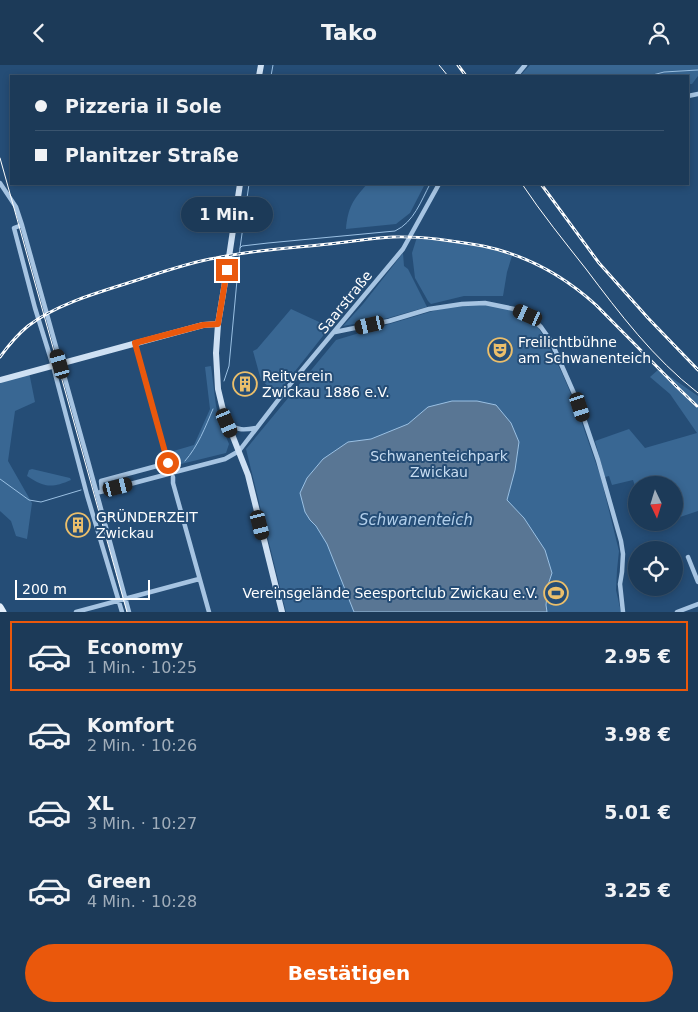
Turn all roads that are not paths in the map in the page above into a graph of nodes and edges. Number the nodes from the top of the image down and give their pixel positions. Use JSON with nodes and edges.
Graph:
{"nodes":[{"id":1,"x":525,"y":65,"type":"edge"},
{"id":2,"x":517,"y":75,"type":"edge"},
{"id":3,"x":0,"y":183,"type":"edge"},
{"id":4,"x":240,"y":185,"type":"edge"},
{"id":5,"x":438,"y":185,"type":"edge"},
{"id":6,"x":22,"y":225,"type":"junction"},
{"id":7,"x":218,"y":324,"type":"junction"},
{"id":8,"x":335,"y":332,"type":"junction"},
{"id":9,"x":135,"y":343,"type":"junction"},
{"id":10,"x":60,"y":364,"type":"junction"},
{"id":11,"x":53,"y":366,"type":"junction"},
{"id":12,"x":0,"y":380,"type":"edge"},
{"id":13,"x":227,"y":423,"type":"junction"},
{"id":14,"x":257,"y":428,"type":"junction"},
{"id":15,"x":239,"y":451,"type":"junction"},
{"id":16,"x":168,"y":463,"type":"junction"},
{"id":17,"x":172,"y":473,"type":"junction"},
{"id":18,"x":99,"y":492,"type":"junction"},
{"id":19,"x":688,"y":557,"type":"dead end"},
{"id":20,"x":200,"y":579,"type":"junction"},
{"id":21,"x":698,"y":582,"type":"edge"},
{"id":22,"x":125,"y":599,"type":"junction"},
{"id":23,"x":118,"y":601,"type":"junction"},
{"id":24,"x":698,"y":604,"type":"edge"},
{"id":25,"x":0,"y":607,"type":"edge"},
{"id":26,"x":3,"y":612,"type":"edge"},
{"id":27,"x":76,"y":612,"type":"edge"},
{"id":28,"x":122,"y":612,"type":"edge"},
{"id":29,"x":129,"y":612,"type":"edge"},
{"id":30,"x":209,"y":612,"type":"edge"},
{"id":31,"x":282,"y":612,"type":"edge"},
{"id":32,"x":623,"y":612,"type":"edge"},
{"id":33,"x":677,"y":612,"type":"edge"}],
"edges":[{"from":1,"to":2,"type":"street"},
{"from":3,"to":6,"type":"street"},
{"from":4,"to":7,"type":"main road"},
{"from":5,"to":8,"type":"street","name":"Saarstraße"},
{"from":6,"to":10,"type":"street"},
{"from":6,"to":11,"type":"street"},
{"from":7,"to":9,"type":"main road"},
{"from":7,"to":13,"type":"main road"},
{"from":8,"to":14,"type":"street","name":"Saarstraße"},
{"from":8,"to":32,"type":"street"},
{"from":9,"to":10,"type":"main road"},
{"from":9,"to":16,"type":"street"},
{"from":10,"to":11,"type":"main road"},
{"from":10,"to":18,"type":"street"},
{"from":11,"to":12,"type":"main road"},
{"from":11,"to":23,"type":"street"},
{"from":13,"to":14,"type":"street"},
{"from":13,"to":15,"type":"main road"},
{"from":14,"to":15,"type":"street","name":"Saarstraße"},
{"from":15,"to":17,"type":"street","name":"Saarstraße"},
{"from":15,"to":31,"type":"main road"},
{"from":16,"to":17,"type":"street"},
{"from":16,"to":18,"type":"street"},
{"from":17,"to":18,"type":"street","name":"Saarstraße"},
{"from":17,"to":20,"type":"street"},
{"from":18,"to":22,"type":"street"},
{"from":19,"to":21,"type":"street"},
{"from":20,"to":22,"type":"street"},
{"from":20,"to":30,"type":"street"},
{"from":22,"to":23,"type":"street"},
{"from":22,"to":29,"type":"street"},
{"from":23,"to":27,"type":"street"},
{"from":23,"to":28,"type":"street"},
{"from":24,"to":33,"type":"street"},
{"from":25,"to":26,"type":"main road"}]}
